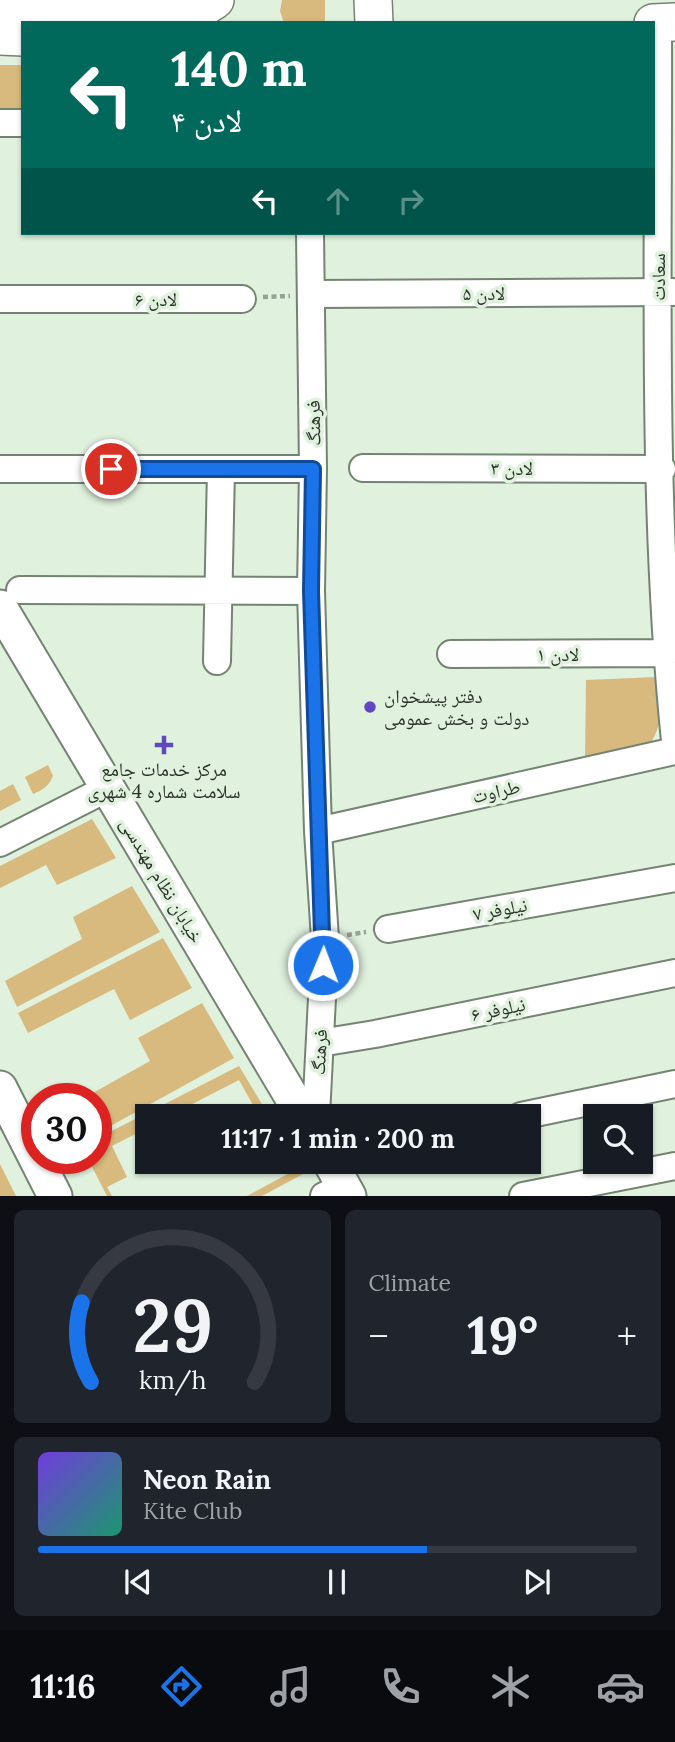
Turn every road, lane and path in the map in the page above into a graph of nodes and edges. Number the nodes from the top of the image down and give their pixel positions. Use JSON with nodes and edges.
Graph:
{"nodes":[{"id":1,"x":215,"y":0,"type":"edge"},
{"id":2,"x":223,"y":0,"type":"edge"},
{"id":3,"x":373,"y":0,"type":"edge"},
{"id":4,"x":62,"y":5,"type":"edge"},
{"id":5,"x":0,"y":8,"type":"edge"},
{"id":6,"x":223,"y":21,"type":"edge"},
{"id":7,"x":374,"y":21,"type":"edge"},
{"id":8,"x":662,"y":23,"type":"edge"},
{"id":9,"x":0,"y":36,"type":"edge"},
{"id":10,"x":21,"y":37,"type":"edge"},
{"id":11,"x":662,"y":114,"type":"edge"},
{"id":12,"x":0,"y":123,"type":"edge"},
{"id":13,"x":21,"y":123,"type":"edge"},
{"id":14,"x":310,"y":235,"type":"edge"},
{"id":15,"x":666,"y":292,"type":"edge"},
{"id":16,"x":312,"y":294,"type":"junction"},
{"id":17,"x":0,"y":299,"type":"edge"},
{"id":18,"x":242,"y":299,"type":"joint"},
{"id":19,"x":363,"y":468,"type":"dead end"},
{"id":20,"x":662,"y":468,"type":"junction"},
{"id":21,"x":0,"y":469,"type":"edge"},
{"id":22,"x":221,"y":469,"type":"junction"},
{"id":23,"x":313,"y":469,"type":"junction"},
{"id":24,"x":669,"y":534,"type":"edge"},
{"id":25,"x":311,"y":591,"type":"junction"},
{"id":26,"x":218,"y":592,"type":"junction"},
{"id":27,"x":10,"y":598,"type":"edge"},
{"id":28,"x":666,"y":653,"type":"junction"},
{"id":29,"x":451,"y":654,"type":"dead end"},
{"id":30,"x":217,"y":661,"type":"dead end"},
{"id":31,"x":675,"y":741,"type":"edge"},
{"id":32,"x":675,"y":751,"type":"edge"},
{"id":33,"x":108,"y":788,"type":"junction"},
{"id":34,"x":318,"y":831,"type":"junction"},
{"id":35,"x":0,"y":843,"type":"edge"},
{"id":36,"x":675,"y":878,"type":"edge"},
{"id":37,"x":388,"y":929,"type":"joint"},
{"id":38,"x":325,"y":939,"type":"junction"},
{"id":39,"x":675,"y":973,"type":"edge"},
{"id":40,"x":320,"y":1043,"type":"junction"},
{"id":41,"x":675,"y":1084,"type":"edge"},
{"id":42,"x":0,"y":1088,"type":"edge"},
{"id":43,"x":296,"y":1104,"type":"edge"},
{"id":44,"x":317,"y":1104,"type":"edge"},
{"id":45,"x":541,"y":1112,"type":"edge"},
{"id":46,"x":675,"y":1166,"type":"edge"},
{"id":47,"x":55,"y":1196,"type":"edge"},
{"id":48,"x":523,"y":1196,"type":"edge"}],
"edges":[{"from":1,"to":4,"type":"main road"},
{"from":2,"to":6,"type":"main road"},
{"from":3,"to":7,"type":"main road"},
{"from":4,"to":5,"type":"main road"},
{"from":8,"to":11,"type":"street","name":"سعادت"},
{"from":9,"to":10,"type":"main road"},
{"from":11,"to":15,"type":"street","name":"سعادت"},
{"from":12,"to":13,"type":"street"},
{"from":14,"to":16,"type":"street","name":"فرهنگ"},
{"from":15,"to":16,"type":"street","name":"لادن ۵"},
{"from":15,"to":20,"type":"street","name":"سعادت"},
{"from":16,"to":18,"type":"path"},
{"from":16,"to":23,"type":"street","name":"فرهنگ"},
{"from":17,"to":18,"type":"street","name":"لادن ۶"},
{"from":19,"to":20,"type":"street","name":"لادن ۳"},
{"from":20,"to":24,"type":"street","name":"سعادت"},
{"from":21,"to":22,"type":"street"},
{"from":22,"to":23,"type":"street"},
{"from":22,"to":26,"type":"street"},
{"from":23,"to":25,"type":"street","name":"فرهنگ"},
{"from":24,"to":28,"type":"street","name":"سعادت"},
{"from":25,"to":26,"type":"street"},
{"from":25,"to":34,"type":"street","name":"فرهنگ"},
{"from":26,"to":27,"type":"street"},
{"from":26,"to":30,"type":"street"},
{"from":27,"to":33,"type":"street","name":"خیابان نظام مهندسی"},
{"from":28,"to":29,"type":"street","name":"لادن ۱"},
{"from":28,"to":31,"type":"street","name":"سعادت"},
{"from":32,"to":34,"type":"street","name":"طراوت"},
{"from":33,"to":35,"type":"street"},
{"from":33,"to":43,"type":"street","name":"خیابان نظام مهندسی"},
{"from":34,"to":38,"type":"street","name":"فرهنگ"},
{"from":36,"to":37,"type":"street","name":"نیلوفر ۷"},
{"from":37,"to":38,"type":"path"},
{"from":38,"to":40,"type":"street","name":"فرهنگ"},
{"from":39,"to":40,"type":"street","name":"نیلوفر ۶"},
{"from":40,"to":44,"type":"street","name":"فرهنگ"},
{"from":41,"to":45,"type":"street"},
{"from":42,"to":47,"type":"street"},
{"from":46,"to":48,"type":"street"}]}
